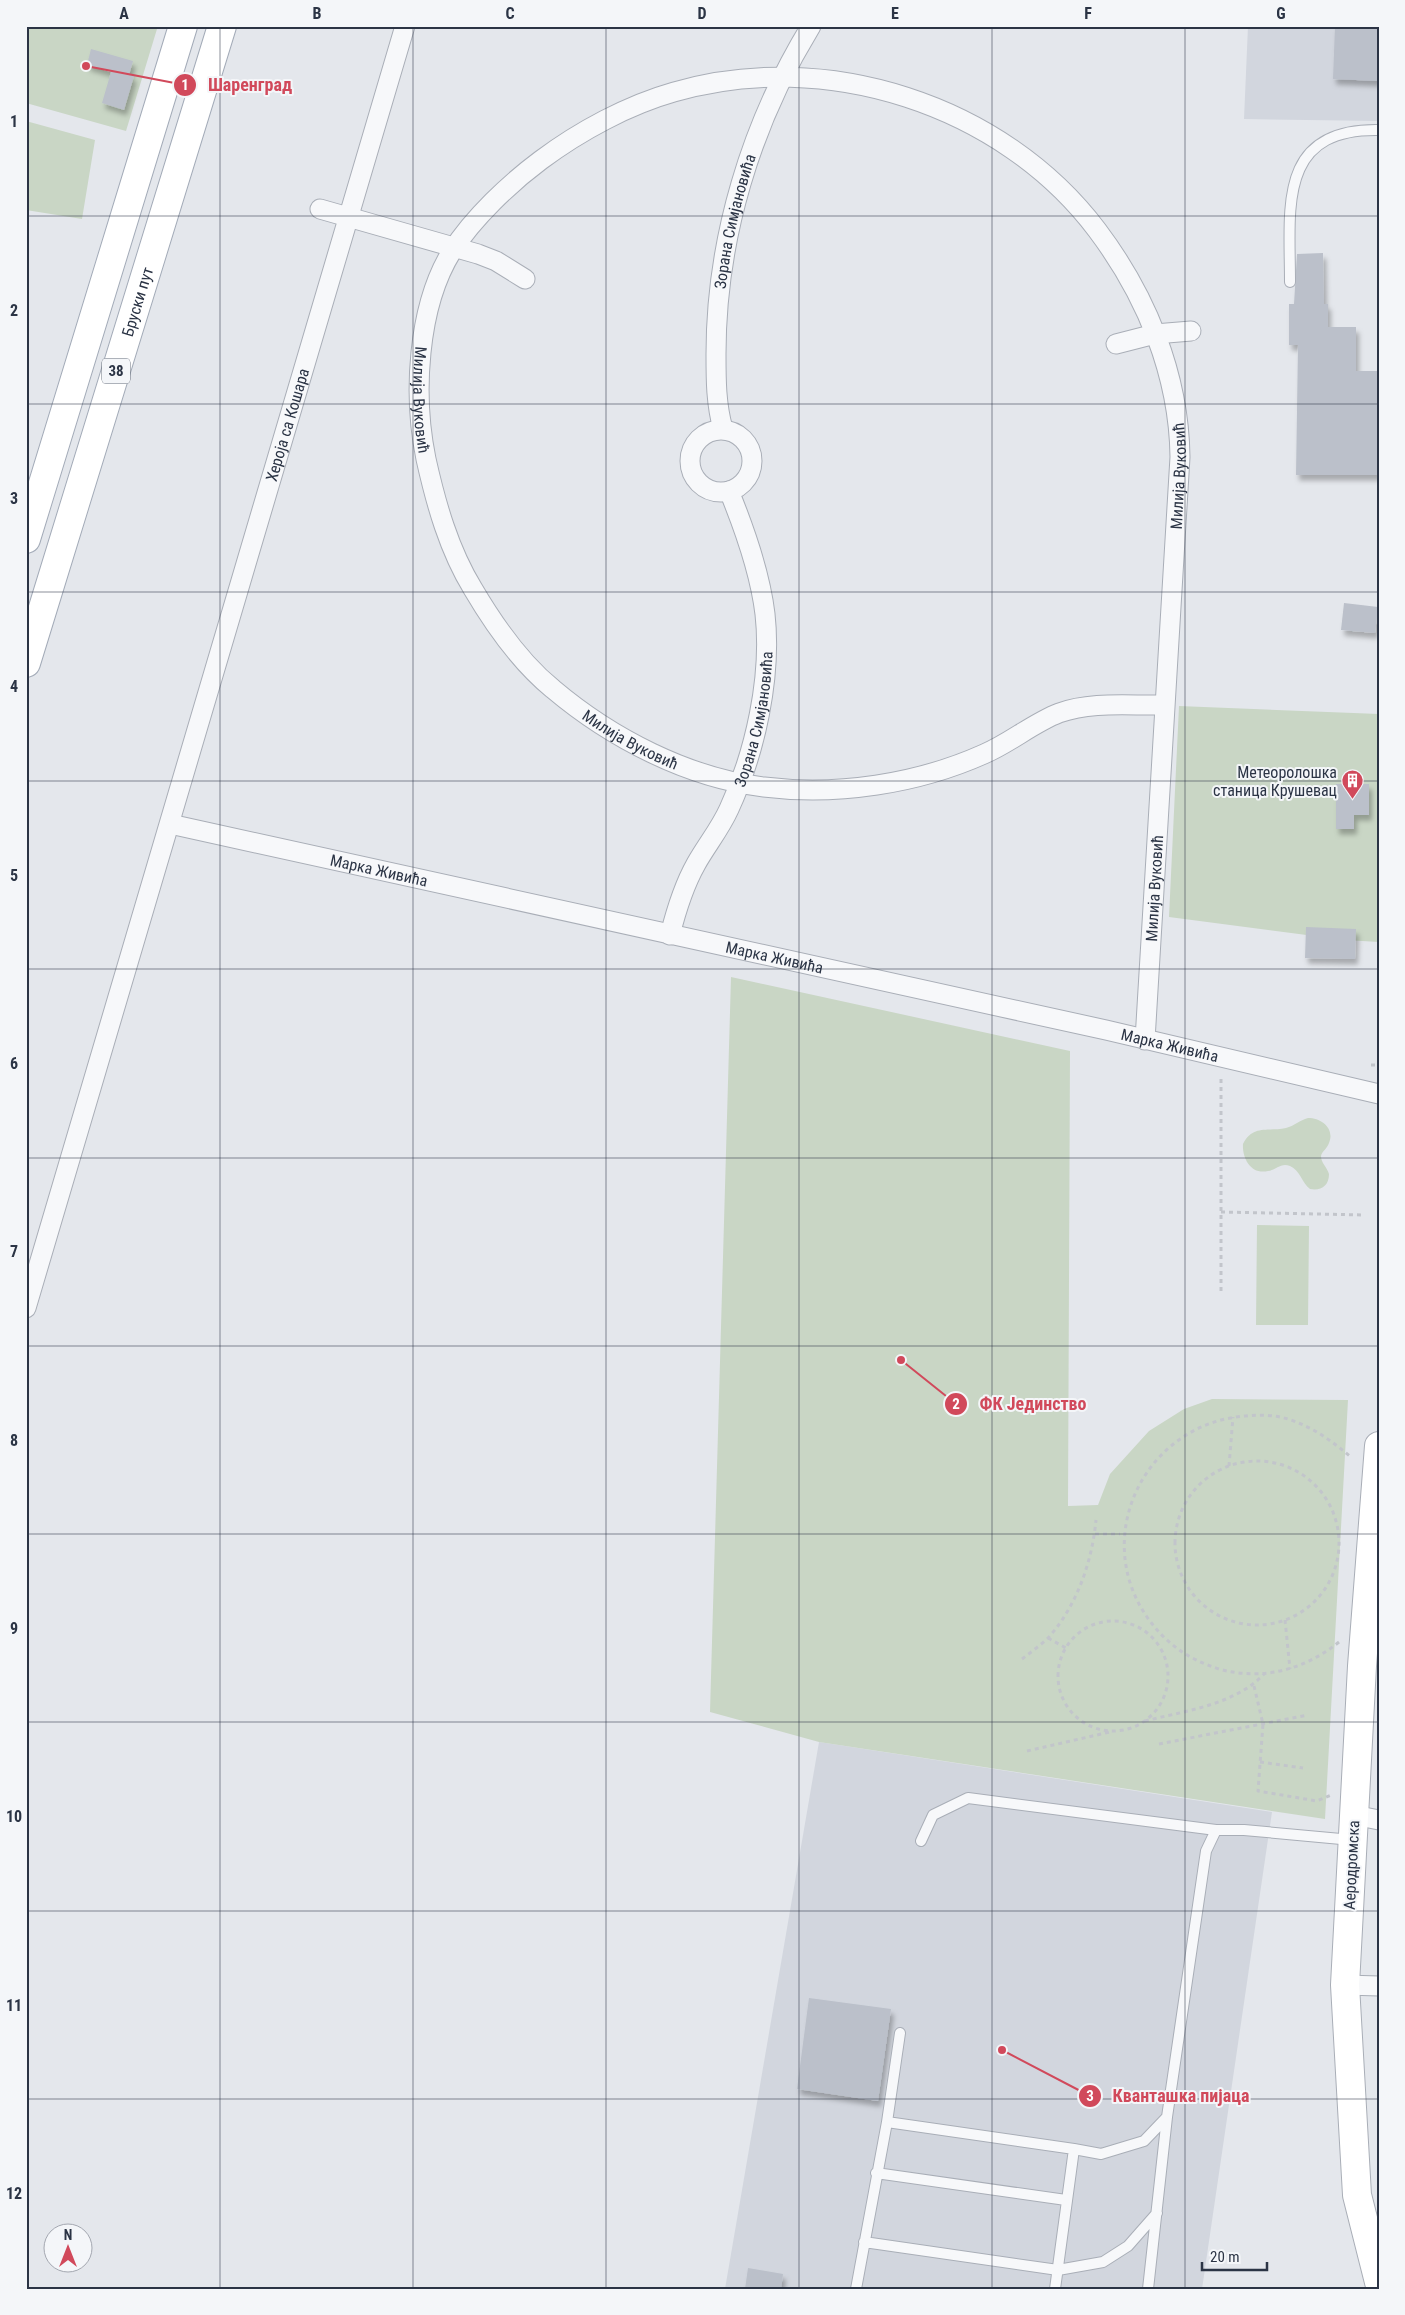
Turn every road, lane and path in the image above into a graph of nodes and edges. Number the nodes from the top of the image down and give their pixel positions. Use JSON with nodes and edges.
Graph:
{"nodes":[{"id":1,"x":182,"y":26,"type":"edge"},
{"id":2,"x":222,"y":26,"type":"edge"},
{"id":3,"x":405,"y":26,"type":"edge"},
{"id":4,"x":811,"y":26,"type":"edge"},
{"id":5,"x":784,"y":77,"type":"junction"},
{"id":6,"x":1379,"y":130,"type":"edge"},
{"id":7,"x":320,"y":209,"type":"dead end"},
{"id":8,"x":348,"y":218,"type":"junction"},
{"id":9,"x":454,"y":248,"type":"junction"},
{"id":10,"x":524,"y":279,"type":"dead end"},
{"id":11,"x":1290,"y":282,"type":"dead end"},
{"id":12,"x":1191,"y":331,"type":"dead end"},
{"id":13,"x":1155,"y":334,"type":"junction"},
{"id":14,"x":1116,"y":344,"type":"dead end"},
{"id":15,"x":723,"y":430,"type":"junction"},
{"id":16,"x":729,"y":491,"type":"junction"},
{"id":17,"x":26,"y":539,"type":"edge"},
{"id":18,"x":26,"y":663,"type":"edge"},
{"id":19,"x":1165,"y":706,"type":"junction"},
{"id":20,"x":739,"y":783,"type":"junction"},
{"id":21,"x":170,"y":824,"type":"junction"},
{"id":22,"x":670,"y":935,"type":"junction"},
{"id":23,"x":1145,"y":1040,"type":"junction"},
{"id":24,"x":1221,"y":1057,"type":"junction"},
{"id":25,"x":1371,"y":1065,"type":"dead end"},
{"id":26,"x":1379,"y":1065,"type":"edge"},
{"id":27,"x":1379,"y":1094,"type":"edge"},
{"id":28,"x":1220,"y":1212,"type":"junction"},
{"id":29,"x":1363,"y":1215,"type":"dead end"},
{"id":30,"x":1220,"y":1291,"type":"dead end"},
{"id":31,"x":26,"y":1308,"type":"edge"},
{"id":32,"x":1233,"y":1417,"type":"junction"},
{"id":33,"x":1379,"y":1446,"type":"edge"},
{"id":34,"x":1352,"y":1458,"type":"dead end"},
{"id":35,"x":1229,"y":1466,"type":"junction"},
{"id":36,"x":1378,"y":1478,"type":"edge"},
{"id":37,"x":1096,"y":1520,"type":"dead end"},
{"id":38,"x":1095,"y":1534,"type":"junction"},
{"id":39,"x":1120,"y":1534,"type":"dead end"},
{"id":40,"x":1339,"y":1546,"type":"junction"},
{"id":41,"x":1348,"y":1547,"type":"dead end"},
{"id":42,"x":1373,"y":1604,"type":"edge"},
{"id":43,"x":1285,"y":1620,"type":"junction"},
{"id":44,"x":1048,"y":1638,"type":"junction"},
{"id":45,"x":1344,"y":1638,"type":"dead end"},
{"id":46,"x":1066,"y":1648,"type":"junction"},
{"id":47,"x":1022,"y":1659,"type":"dead end"},
{"id":48,"x":1371,"y":1668,"type":"edge"},
{"id":49,"x":1290,"y":1669,"type":"junction"},
{"id":50,"x":1264,"y":1674,"type":"junction"},
{"id":51,"x":1254,"y":1686,"type":"junction"},
{"id":52,"x":1308,"y":1715,"type":"dead end"},
{"id":53,"x":1144,"y":1721,"type":"junction"},
{"id":54,"x":1262,"y":1724,"type":"junction"},
{"id":55,"x":1114,"y":1730,"type":"junction"},
{"id":56,"x":1159,"y":1744,"type":"dead end"},
{"id":57,"x":1028,"y":1751,"type":"dead end"},
{"id":58,"x":1260,"y":1762,"type":"junction"},
{"id":59,"x":1303,"y":1768,"type":"dead end"},
{"id":60,"x":1337,"y":1793,"type":"dead end"},
{"id":61,"x":1362,"y":1825,"type":"edge"},
{"id":62,"x":1216,"y":1830,"type":"junction"},
{"id":63,"x":921,"y":1841,"type":"dead end"},
{"id":64,"x":1345,"y":1985,"type":"junction"},
{"id":65,"x":1379,"y":1986,"type":"edge"},
{"id":66,"x":900,"y":2033,"type":"dead end"},
{"id":67,"x":1167,"y":2118,"type":"junction"},
{"id":68,"x":887,"y":2122,"type":"junction"},
{"id":69,"x":1074,"y":2149,"type":"junction"},
{"id":70,"x":876,"y":2173,"type":"junction"},
{"id":71,"x":1066,"y":2200,"type":"junction"},
{"id":72,"x":1157,"y":2213,"type":"junction"},
{"id":73,"x":864,"y":2242,"type":"junction"},
{"id":74,"x":1058,"y":2270,"type":"junction"},
{"id":75,"x":1379,"y":2282,"type":"edge"},
{"id":76,"x":856,"y":2289,"type":"edge"},
{"id":77,"x":1055,"y":2289,"type":"edge"},
{"id":78,"x":1148,"y":2289,"type":"edge"}],
"edges":[{"from":1,"to":17,"type":"main road","number":"38"},
{"from":2,"to":18,"type":"main road","name":"Бруски пут","number":"38"},
{"from":3,"to":8,"type":"street","name":"Хероја са Кошара"},
{"from":4,"to":5,"type":"street","name":"Зорана Симјановића"},
{"from":5,"to":9,"type":"street","name":"Милија Вуковић"},
{"from":5,"to":13,"type":"street","name":"Милија Вуковић"},
{"from":5,"to":15,"type":"street","name":"Зорана Симјановића"},
{"from":6,"to":11,"type":"lane"},
{"from":7,"to":8,"type":"street"},
{"from":8,"to":9,"type":"street"},
{"from":8,"to":21,"type":"street","name":"Хероја са Кошара"},
{"from":9,"to":10,"type":"street"},
{"from":9,"to":20,"type":"street","name":"Милија Вуковић"},
{"from":12,"to":13,"type":"street"},
{"from":13,"to":14,"type":"street"},
{"from":13,"to":19,"type":"street","name":"Милија Вуковић"},
{"from":15,"to":16,"type":"street"},
{"from":15,"to":16,"type":"street"},
{"from":16,"to":20,"type":"street","name":"Зорана Симјановића"},
{"from":19,"to":20,"type":"street","name":"Милија Вуковић"},
{"from":19,"to":23,"type":"street","name":"Милија Вуковић"},
{"from":20,"to":22,"type":"street","name":"Зорана Симјановића"},
{"from":21,"to":22,"type":"street","name":"Марка Живића"},
{"from":21,"to":31,"type":"street","name":"Хероја са Кошара"},
{"from":22,"to":23,"type":"street","name":"Марка Живића"},
{"from":23,"to":24,"type":"street","name":"Марка Живића"},
{"from":24,"to":27,"type":"street","name":"Марка Живића"},
{"from":24,"to":28,"type":"path"},
{"from":25,"to":26,"type":"path"},
{"from":28,"to":29,"type":"path"},
{"from":28,"to":30,"type":"path"},
{"from":32,"to":34,"type":"path"},
{"from":32,"to":35,"type":"path"},
{"from":32,"to":50,"type":"path"},
{"from":33,"to":36,"type":"main road","name":"Аеродромска"},
{"from":35,"to":40,"type":"path"},
{"from":35,"to":43,"type":"path"},
{"from":36,"to":42,"type":"main road","name":"Аеродромска"},
{"from":37,"to":38,"type":"path"},
{"from":38,"to":39,"type":"path"},
{"from":38,"to":44,"type":"path"},
{"from":40,"to":41,"type":"path"},
{"from":40,"to":43,"type":"path"},
{"from":42,"to":48,"type":"main road","name":"Аеродромска"},
{"from":43,"to":49,"type":"path"},
{"from":44,"to":46,"type":"path"},
{"from":44,"to":47,"type":"path"},
{"from":45,"to":49,"type":"path"},
{"from":46,"to":53,"type":"path"},
{"from":46,"to":55,"type":"path"},
{"from":48,"to":61,"type":"main road","name":"Аеродромска"},
{"from":49,"to":50,"type":"path"},
{"from":50,"to":51,"type":"path"},
{"from":51,"to":53,"type":"path"},
{"from":51,"to":54,"type":"path"},
{"from":52,"to":54,"type":"path"},
{"from":53,"to":55,"type":"path"},
{"from":54,"to":56,"type":"path"},
{"from":54,"to":58,"type":"path"},
{"from":55,"to":57,"type":"path"},
{"from":58,"to":59,"type":"path"},
{"from":58,"to":60,"type":"path"},
{"from":61,"to":62,"type":"lane"},
{"from":61,"to":64,"type":"main road","name":"Аеродромска"},
{"from":62,"to":63,"type":"lane"},
{"from":62,"to":67,"type":"lane"},
{"from":64,"to":65,"type":"street"},
{"from":64,"to":75,"type":"main road","name":"Аеродромска"},
{"from":66,"to":68,"type":"lane"},
{"from":67,"to":69,"type":"lane"},
{"from":67,"to":72,"type":"lane"},
{"from":68,"to":69,"type":"lane"},
{"from":68,"to":70,"type":"lane"},
{"from":69,"to":71,"type":"lane"},
{"from":70,"to":71,"type":"lane"},
{"from":70,"to":73,"type":"lane"},
{"from":71,"to":74,"type":"lane"},
{"from":72,"to":74,"type":"lane"},
{"from":72,"to":78,"type":"lane"},
{"from":73,"to":74,"type":"lane"},
{"from":73,"to":76,"type":"lane"},
{"from":74,"to":77,"type":"lane"}]}
